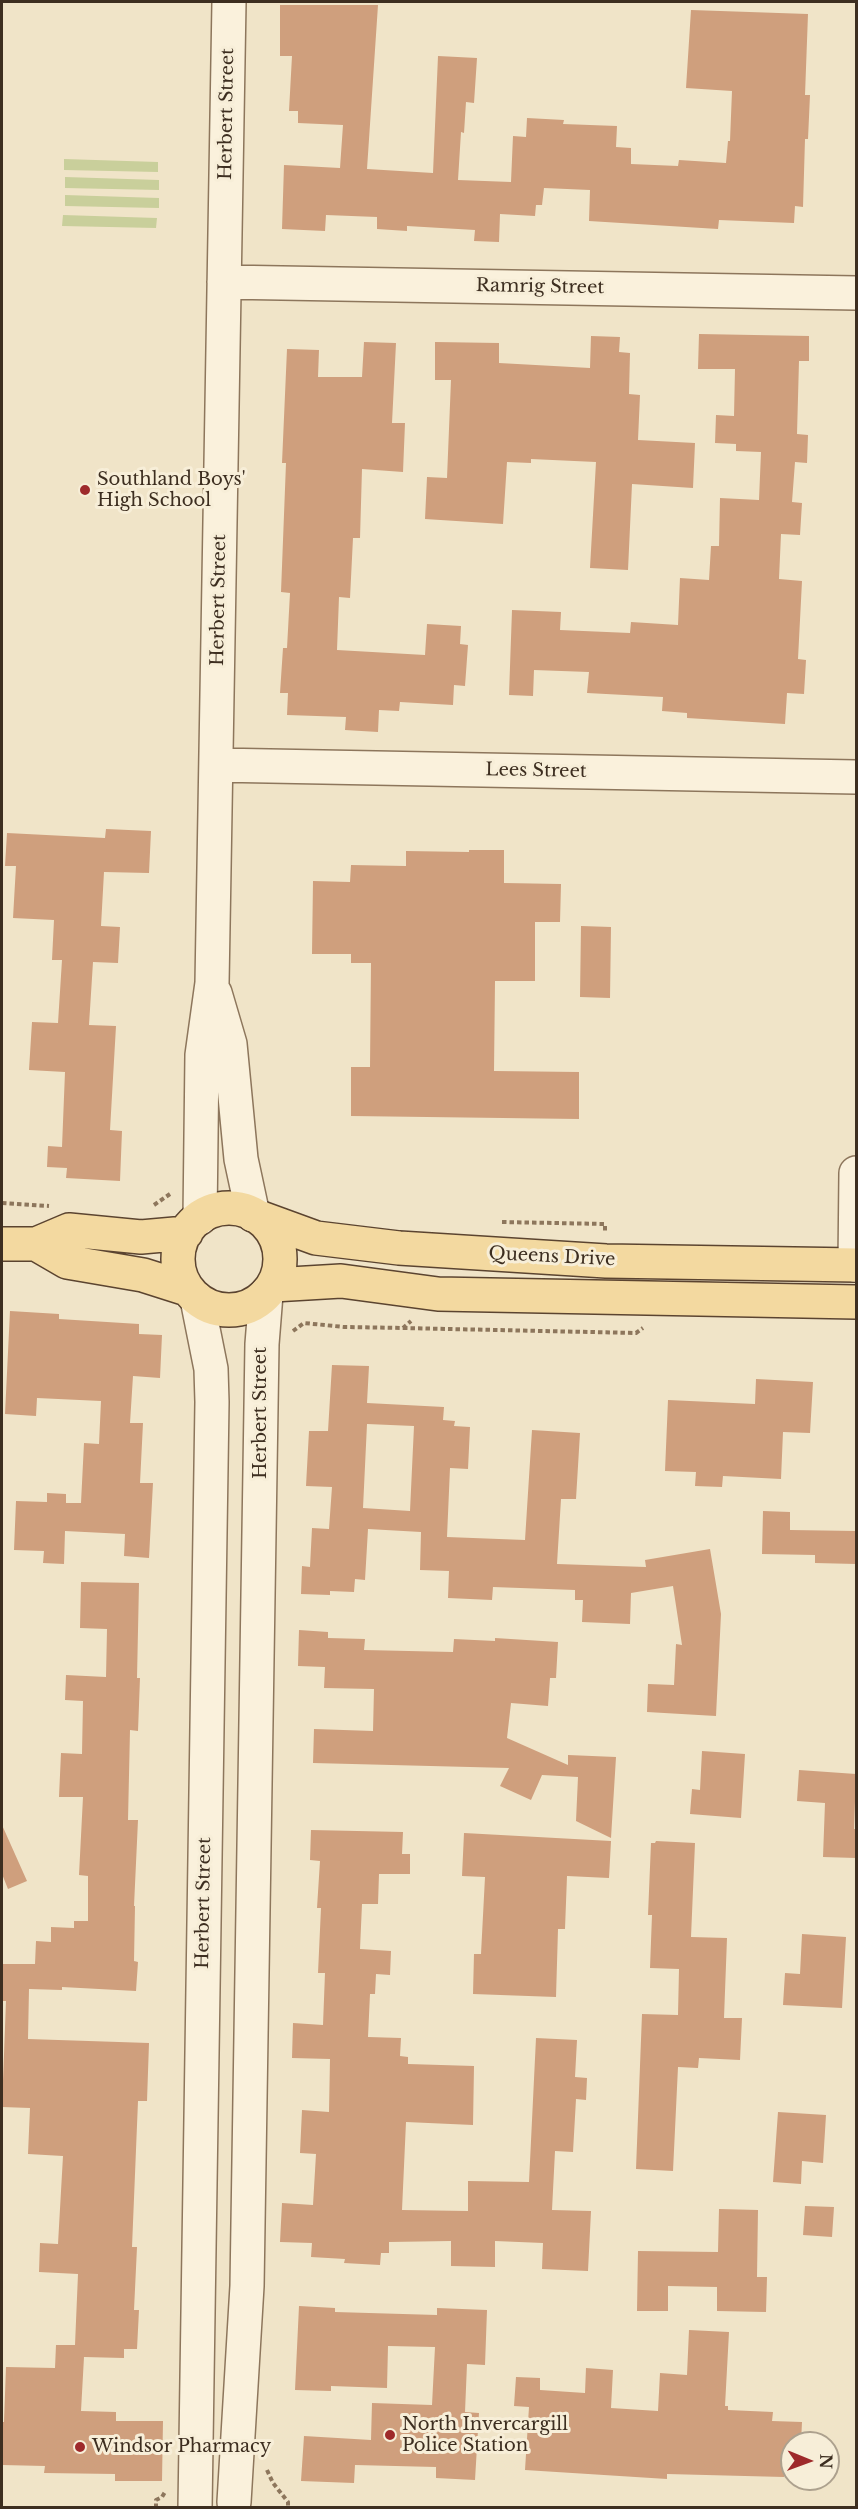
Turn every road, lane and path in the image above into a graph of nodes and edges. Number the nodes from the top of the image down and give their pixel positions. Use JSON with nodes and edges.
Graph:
{"nodes":[{"id":1,"x":229,"y":2,"type":"edge"},
{"id":2,"x":224,"y":282,"type":"junction"},
{"id":3,"x":856,"y":293,"type":"edge"},
{"id":4,"x":216,"y":765,"type":"junction"},
{"id":5,"x":856,"y":777,"type":"edge"},
{"id":6,"x":212,"y":983,"type":"junction"},
{"id":7,"x":856,"y":1173,"type":"edge"},
{"id":8,"x":253,"y":1215,"type":"junction"},
{"id":9,"x":193,"y":1225,"type":"junction"},
{"id":10,"x":2,"y":1244,"type":"edge"},
{"id":11,"x":36,"y":1244,"type":"junction"},
{"id":12,"x":856,"y":1265,"type":"edge"},
{"id":13,"x":269,"y":1289,"type":"junction"},
{"id":14,"x":192,"y":1294,"type":"junction"},
{"id":15,"x":856,"y":1302,"type":"edge"},
{"id":16,"x":411,"y":1321,"type":"dead end"},
{"id":17,"x":646,"y":1326,"type":"dead end"},
{"id":18,"x":403,"y":1328,"type":"junction"},
{"id":19,"x":290,"y":1336,"type":"dead end"},
{"id":20,"x":204,"y":1914,"type":"junction"},
{"id":21,"x":251,"y":1916,"type":"junction"},
{"id":22,"x":237,"y":2505,"type":"edge"},
{"id":23,"x":196,"y":2508,"type":"edge"}],
"edges":[{"from":1,"to":2,"type":"street","name":"Herbert Street"},
{"from":2,"to":3,"type":"street","name":"Ramrig Street"},
{"from":2,"to":4,"type":"street","name":"Herbert Street"},
{"from":4,"to":5,"type":"street","name":"Lees Street"},
{"from":4,"to":6,"type":"street","name":"Herbert Street"},
{"from":6,"to":8,"type":"street","name":"Herbert Street"},
{"from":6,"to":9,"type":"street","name":"Herbert Street"},
{"from":7,"to":12,"type":"street"},
{"from":8,"to":9,"type":"main road"},
{"from":8,"to":12,"type":"main road","name":"Queens Drive"},
{"from":8,"to":13,"type":"main road","name":"Herbert Street"},
{"from":9,"to":11,"type":"main road"},
{"from":9,"to":14,"type":"main road","name":"Herbert Street"},
{"from":10,"to":11,"type":"main road"},
{"from":11,"to":14,"type":"main road"},
{"from":13,"to":14,"type":"main road"},
{"from":13,"to":15,"type":"main road"},
{"from":13,"to":21,"type":"street","name":"Herbert Street"},
{"from":14,"to":20,"type":"street","name":"Herbert Street"},
{"from":16,"to":18,"type":"path"},
{"from":17,"to":18,"type":"path"},
{"from":18,"to":19,"type":"path"},
{"from":20,"to":21,"type":"street"},
{"from":20,"to":23,"type":"street","name":"Herbert Street"},
{"from":21,"to":22,"type":"street","name":"Herbert Street"},
{"from":22,"to":23,"type":"street"}]}
